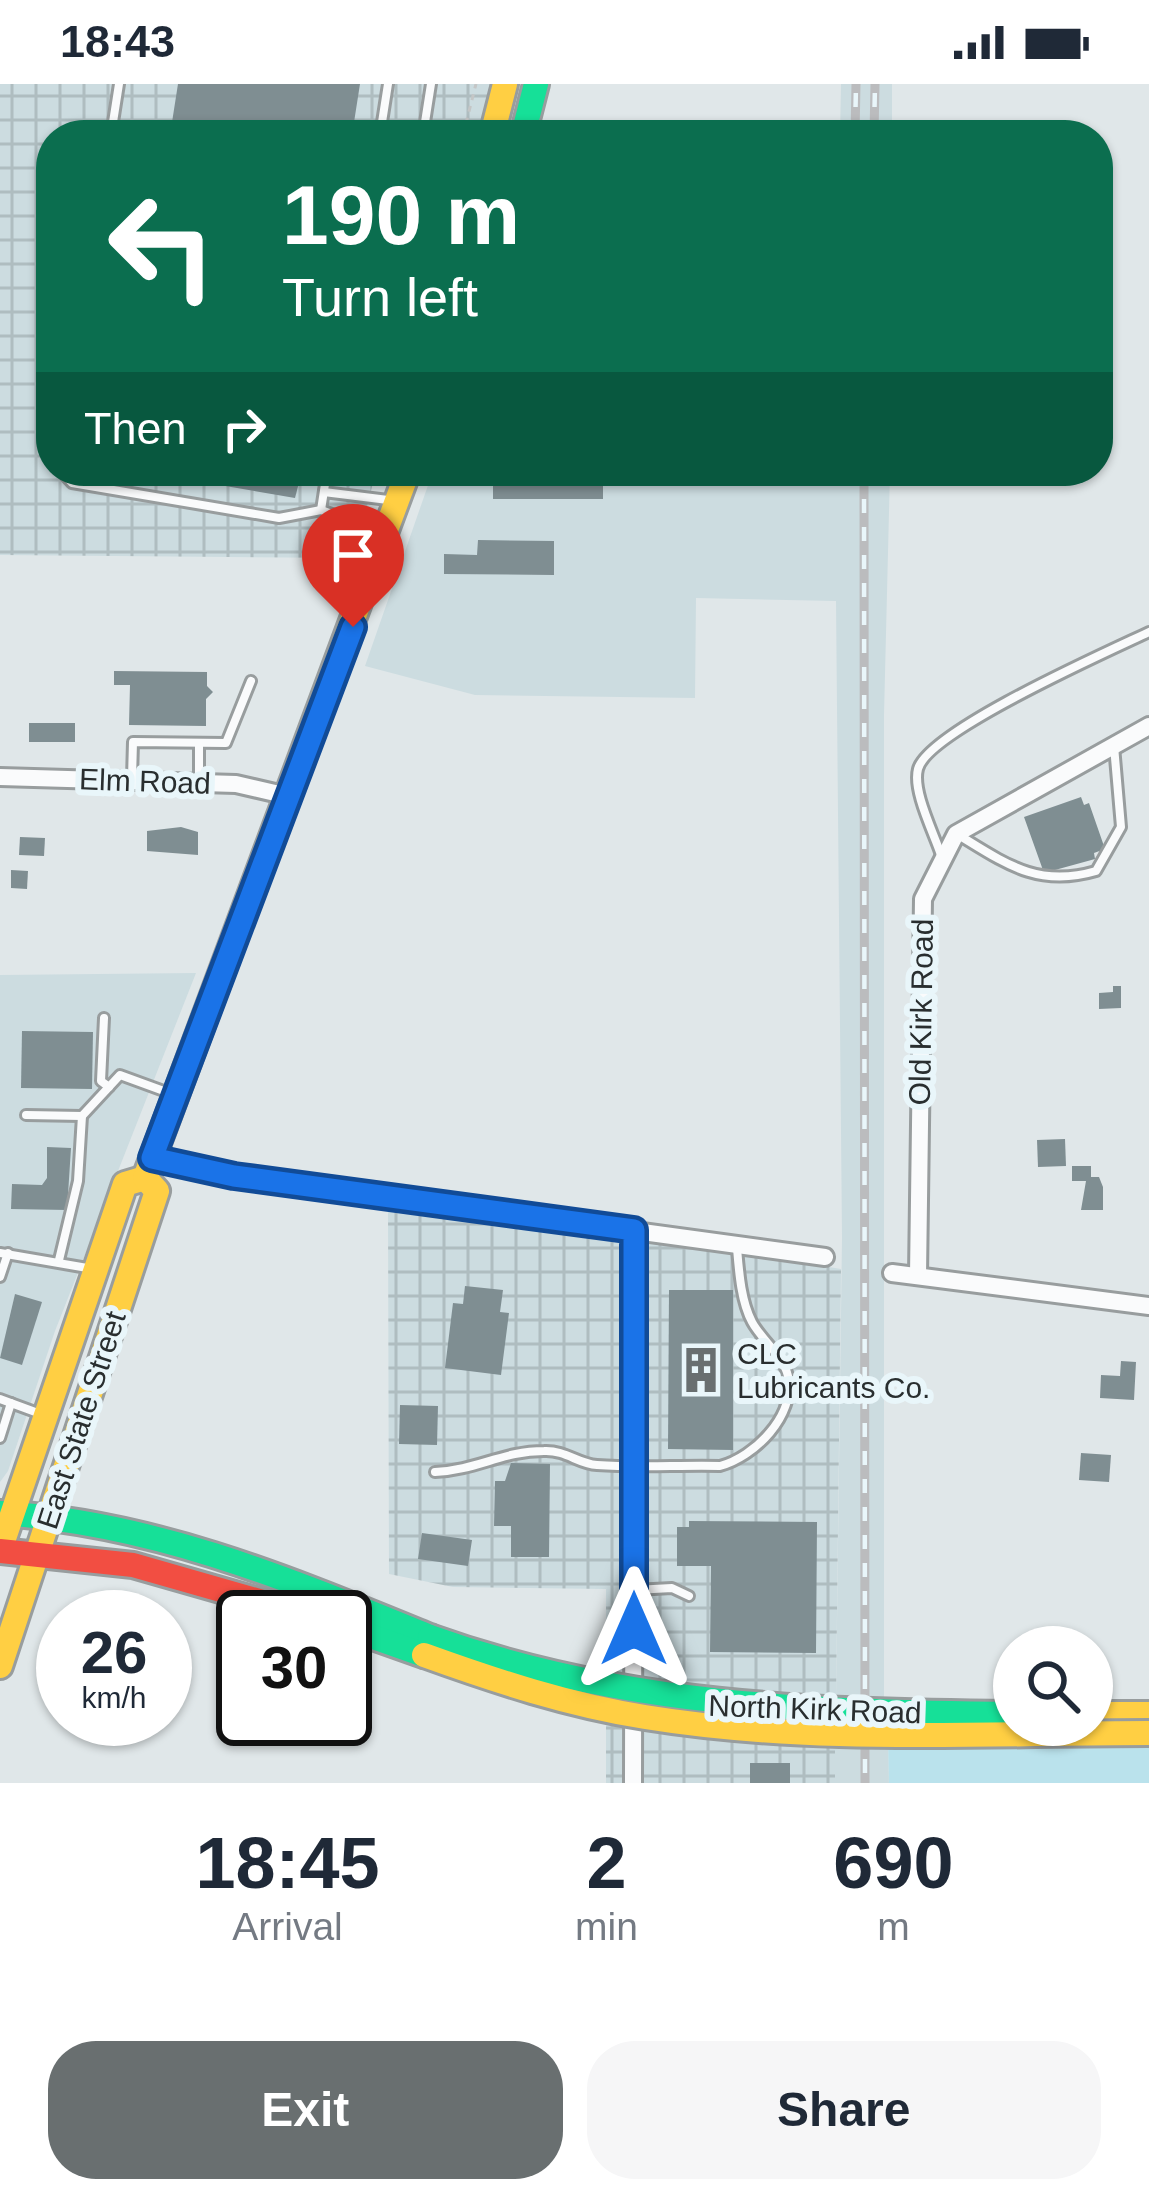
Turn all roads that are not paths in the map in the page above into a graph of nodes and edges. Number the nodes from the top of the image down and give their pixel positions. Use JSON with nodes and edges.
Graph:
{"nodes":[{"id":1,"x":119,"y":84,"type":"edge"},
{"id":2,"x":388,"y":84,"type":"edge"},
{"id":3,"x":431,"y":84,"type":"edge"},
{"id":4,"x":505,"y":84,"type":"edge"},
{"id":5,"x":536,"y":84,"type":"edge"},
{"id":6,"x":113,"y":120,"type":"edge"},
{"id":7,"x":382,"y":120,"type":"edge"},
{"id":8,"x":425,"y":120,"type":"edge"},
{"id":9,"x":497,"y":120,"type":"edge"},
{"id":10,"x":527,"y":120,"type":"edge"},
{"id":11,"x":90,"y":486,"type":"edge"},
{"id":12,"x":325,"y":486,"type":"edge"},
{"id":13,"x":403,"y":486,"type":"edge"},
{"id":14,"x":324,"y":492,"type":"junction"},
{"id":15,"x":398,"y":502,"type":"junction"},
{"id":16,"x":321,"y":510,"type":"junction"},
{"id":17,"x":387,"y":534,"type":"junction"},
{"id":18,"x":1149,"y":632,"type":"edge"},
{"id":19,"x":251,"y":681,"type":"dead end"},
{"id":20,"x":1149,"y":726,"type":"edge"},
{"id":21,"x":199,"y":743,"type":"junction"},
{"id":22,"x":1114,"y":746,"type":"junction"},
{"id":23,"x":0,"y":777,"type":"edge"},
{"id":24,"x":132,"y":780,"type":"junction"},
{"id":25,"x":199,"y":784,"type":"junction"},
{"id":26,"x":288,"y":796,"type":"junction"},
{"id":27,"x":956,"y":834,"type":"junction"},
{"id":28,"x":942,"y":860,"type":"junction"},
{"id":29,"x":104,"y":1018,"type":"dead end"},
{"id":30,"x":109,"y":1087,"type":"junction"},
{"id":31,"x":175,"y":1095,"type":"junction"},
{"id":32,"x":26,"y":1115,"type":"dead end"},
{"id":33,"x":82,"y":1116,"type":"junction"},
{"id":34,"x":148,"y":1168,"type":"junction"},
{"id":35,"x":634,"y":1230,"type":"junction"},
{"id":36,"x":737,"y":1246,"type":"junction"},
{"id":37,"x":4,"y":1253,"type":"edge"},
{"id":38,"x":825,"y":1257,"type":"dead end"},
{"id":39,"x":59,"y":1259,"type":"junction"},
{"id":40,"x":94,"y":1269,"type":"junction"},
{"id":41,"x":892,"y":1273,"type":"dead end"},
{"id":42,"x":918,"y":1276,"type":"junction"},
{"id":43,"x":0,"y":1277,"type":"edge"},
{"id":44,"x":1149,"y":1306,"type":"edge"},
{"id":45,"x":0,"y":1399,"type":"edge"},
{"id":46,"x":11,"y":1403,"type":"junction"},
{"id":47,"x":44,"y":1415,"type":"junction"},
{"id":48,"x":0,"y":1438,"type":"edge"},
{"id":49,"x":634,"y":1465,"type":"junction"},
{"id":50,"x":436,"y":1472,"type":"dead end"},
{"id":51,"x":6,"y":1513,"type":"edge"},
{"id":52,"x":49,"y":1515,"type":"junction"},
{"id":53,"x":0,"y":1550,"type":"edge"},
{"id":54,"x":37,"y":1553,"type":"junction"},
{"id":55,"x":224,"y":1590,"type":"edge"},
{"id":56,"x":634,"y":1590,"type":"junction"},
{"id":57,"x":689,"y":1596,"type":"dead end"},
{"id":58,"x":372,"y":1633,"type":"edge"},
{"id":59,"x":427,"y":1646,"type":"junction"},
{"id":60,"x":0,"y":1666,"type":"edge"},
{"id":61,"x":993,"y":1714,"type":"edge"},
{"id":62,"x":1113,"y":1714,"type":"edge"},
{"id":63,"x":1149,"y":1714,"type":"edge"},
{"id":64,"x":1149,"y":1732,"type":"edge"},
{"id":65,"x":633,"y":1783,"type":"edge"}],
"edges":[{"from":1,"to":6,"type":"lane"},
{"from":2,"to":7,"type":"lane"},
{"from":3,"to":8,"type":"lane"},
{"from":4,"to":9,"type":"street"},
{"from":5,"to":10,"type":"street"},
{"from":11,"to":16,"type":"lane"},
{"from":12,"to":14,"type":"lane"},
{"from":13,"to":15,"type":"street","name":"East State Street"},
{"from":14,"to":15,"type":"lane"},
{"from":14,"to":16,"type":"lane"},
{"from":15,"to":17,"type":"street","name":"East State Street"},
{"from":16,"to":17,"type":"lane"},
{"from":17,"to":26,"type":"street","name":"East State Street"},
{"from":18,"to":28,"type":"lane"},
{"from":19,"to":21,"type":"lane"},
{"from":20,"to":22,"type":"street"},
{"from":21,"to":24,"type":"lane"},
{"from":21,"to":25,"type":"lane"},
{"from":22,"to":27,"type":"street"},
{"from":22,"to":27,"type":"lane"},
{"from":23,"to":24,"type":"street","name":"Elm Road"},
{"from":24,"to":25,"type":"street","name":"Elm Road"},
{"from":25,"to":26,"type":"street","name":"Elm Road"},
{"from":26,"to":31,"type":"street","name":"East State Street"},
{"from":27,"to":28,"type":"street","name":"Old Kirk Road"},
{"from":28,"to":42,"type":"street","name":"Old Kirk Road"},
{"from":29,"to":30,"type":"lane"},
{"from":30,"to":31,"type":"lane"},
{"from":30,"to":33,"type":"lane"},
{"from":31,"to":34,"type":"street","name":"East State Street"},
{"from":32,"to":33,"type":"lane"},
{"from":33,"to":39,"type":"lane"},
{"from":34,"to":35,"type":"street"},
{"from":34,"to":40,"type":"street","name":"East State Street"},
{"from":34,"to":52,"type":"street","name":"East State Street"},
{"from":35,"to":36,"type":"street"},
{"from":35,"to":49,"type":"street"},
{"from":36,"to":38,"type":"street"},
{"from":36,"to":49,"type":"lane"},
{"from":37,"to":39,"type":"lane"},
{"from":37,"to":43,"type":"lane"},
{"from":39,"to":40,"type":"lane"},
{"from":40,"to":47,"type":"street","name":"East State Street"},
{"from":41,"to":42,"type":"street"},
{"from":42,"to":44,"type":"street"},
{"from":45,"to":46,"type":"lane"},
{"from":46,"to":47,"type":"lane"},
{"from":46,"to":48,"type":"lane"},
{"from":47,"to":51,"type":"street","name":"East State Street"},
{"from":49,"to":50,"type":"lane"},
{"from":49,"to":56,"type":"street"},
{"from":51,"to":52,"type":"street","name":"North Kirk Road"},
{"from":51,"to":53,"type":"street","name":"East State Street"},
{"from":52,"to":54,"type":"street","name":"East State Street"},
{"from":52,"to":59,"type":"street","name":"North Kirk Road"},
{"from":53,"to":54,"type":"street"},
{"from":54,"to":55,"type":"street"},
{"from":54,"to":60,"type":"street","name":"East State Street"},
{"from":56,"to":57,"type":"lane"},
{"from":56,"to":65,"type":"street"},
{"from":58,"to":59,"type":"street","name":"North Kirk Road"},
{"from":59,"to":61,"type":"street","name":"North Kirk Road","bridge":true},
{"from":59,"to":64,"type":"street","name":"North Kirk Road","bridge":true},
{"from":62,"to":63,"type":"street"}]}
